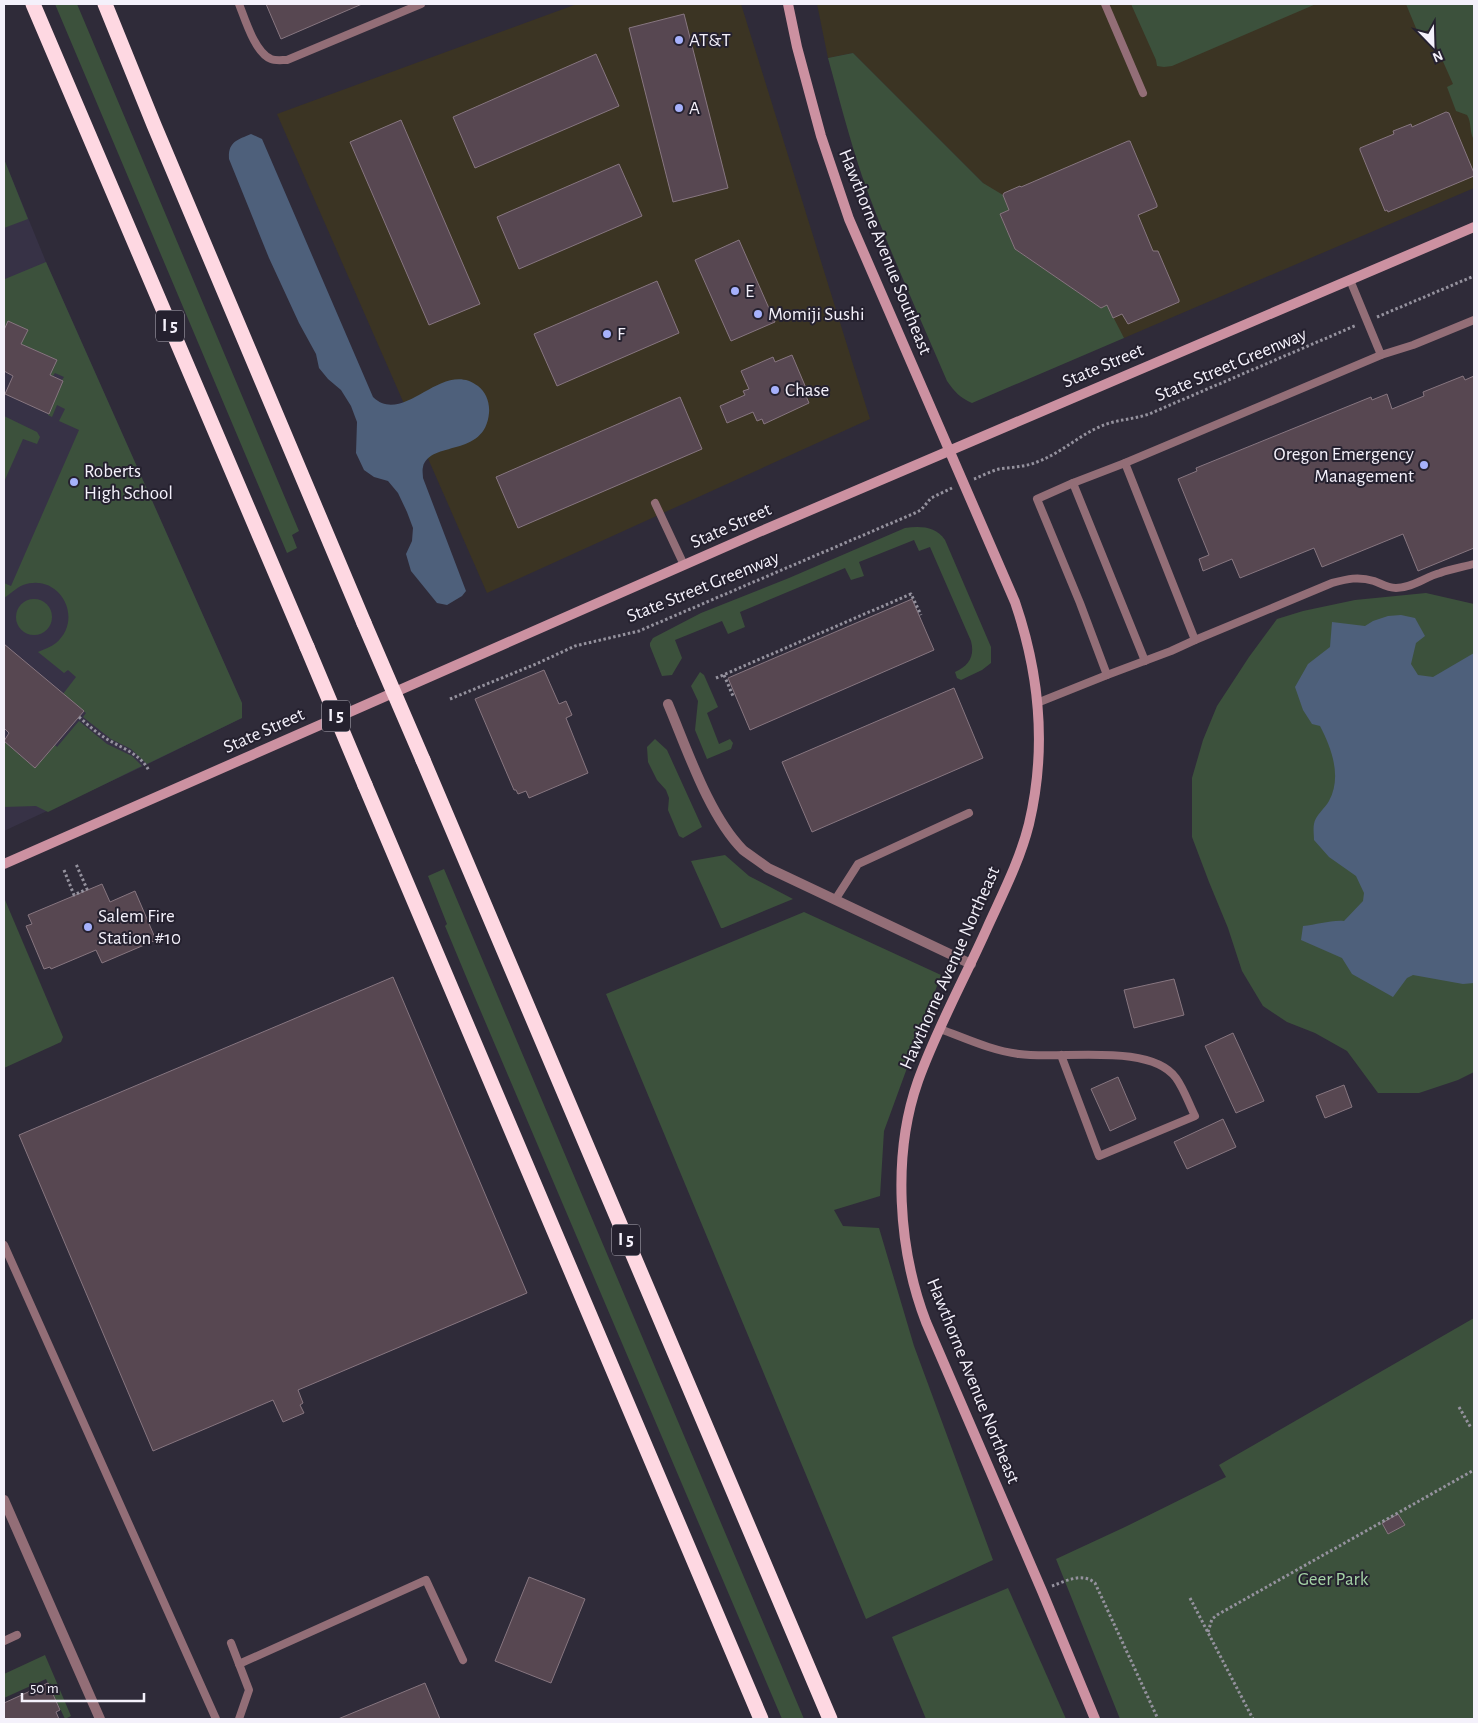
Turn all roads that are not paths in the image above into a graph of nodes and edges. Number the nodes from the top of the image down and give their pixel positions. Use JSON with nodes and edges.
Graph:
{"nodes":[{"id":1,"x":33,"y":4,"type":"edge"},
{"id":2,"x":105,"y":4,"type":"edge"},
{"id":3,"x":239,"y":4,"type":"edge"},
{"id":4,"x":421,"y":4,"type":"edge"},
{"id":5,"x":788,"y":4,"type":"edge"},
{"id":6,"x":1105,"y":4,"type":"edge"},
{"id":7,"x":1143,"y":93,"type":"dead end"},
{"id":8,"x":1474,"y":227,"type":"edge"},
{"id":9,"x":1350,"y":280,"type":"junction"},
{"id":10,"x":1474,"y":320,"type":"edge"},
{"id":11,"x":1381,"y":355,"type":"junction"},
{"id":12,"x":948,"y":451,"type":"junction"},
{"id":13,"x":1125,"y":463,"type":"junction"},
{"id":14,"x":1073,"y":483,"type":"junction"},
{"id":15,"x":655,"y":503,"type":"dead end"},
{"id":16,"x":1474,"y":564,"type":"edge"},
{"id":17,"x":684,"y":565,"type":"junction"},
{"id":18,"x":1195,"y":640,"type":"junction"},
{"id":19,"x":1145,"y":661,"type":"junction"},
{"id":20,"x":1107,"y":675,"type":"junction"},
{"id":21,"x":1037,"y":703,"type":"junction"},
{"id":22,"x":668,"y":704,"type":"dead end"},
{"id":23,"x":969,"y":813,"type":"dead end"},
{"id":24,"x":4,"y":864,"type":"edge"},
{"id":25,"x":835,"y":900,"type":"junction"},
{"id":26,"x":971,"y":964,"type":"junction"},
{"id":27,"x":940,"y":1029,"type":"junction"},
{"id":28,"x":1060,"y":1055,"type":"junction"},
{"id":29,"x":4,"y":1245,"type":"edge"},
{"id":30,"x":4,"y":1500,"type":"edge"},
{"id":31,"x":17,"y":1636,"type":"dead end"},
{"id":32,"x":4,"y":1641,"type":"edge"},
{"id":33,"x":231,"y":1642,"type":"dead end"},
{"id":34,"x":463,"y":1660,"type":"dead end"},
{"id":35,"x":239,"y":1664,"type":"junction"},
{"id":36,"x":100,"y":1719,"type":"edge"},
{"id":37,"x":216,"y":1719,"type":"edge"},
{"id":38,"x":239,"y":1719,"type":"edge"},
{"id":39,"x":761,"y":1719,"type":"edge"},
{"id":40,"x":830,"y":1719,"type":"edge"},
{"id":41,"x":1095,"y":1719,"type":"edge"}],
"edges":[{"from":1,"to":39,"type":"highway","number":"I 5","bridge":true},
{"from":2,"to":40,"type":"highway","number":"I 5","bridge":true},
{"from":3,"to":4,"type":"lane"},
{"from":5,"to":12,"type":"main road","name":"Hawthorne Avenue Southeast"},
{"from":6,"to":7,"type":"lane"},
{"from":8,"to":9,"type":"main road","name":"State Street"},
{"from":9,"to":11,"type":"lane"},
{"from":9,"to":12,"type":"main road","name":"State Street"},
{"from":10,"to":11,"type":"lane"},
{"from":11,"to":13,"type":"lane"},
{"from":12,"to":17,"type":"main road","name":"State Street"},
{"from":12,"to":21,"type":"main road","name":"Hawthorne Avenue Northeast"},
{"from":13,"to":14,"type":"lane"},
{"from":13,"to":18,"type":"lane"},
{"from":14,"to":19,"type":"lane"},
{"from":14,"to":20,"type":"lane"},
{"from":15,"to":17,"type":"lane"},
{"from":16,"to":18,"type":"lane"},
{"from":17,"to":24,"type":"main road","name":"State Street"},
{"from":18,"to":19,"type":"lane"},
{"from":19,"to":20,"type":"lane"},
{"from":20,"to":21,"type":"lane"},
{"from":21,"to":26,"type":"main road","name":"Hawthorne Avenue Northeast"},
{"from":22,"to":25,"type":"street"},
{"from":23,"to":25,"type":"lane"},
{"from":25,"to":26,"type":"street"},
{"from":26,"to":27,"type":"main road","name":"Hawthorne Avenue Northeast"},
{"from":27,"to":28,"type":"lane"},
{"from":27,"to":41,"type":"main road","name":"Hawthorne Avenue Northeast"},
{"from":28,"to":28,"type":"lane"},
{"from":29,"to":37,"type":"lane"},
{"from":30,"to":36,"type":"street"},
{"from":31,"to":32,"type":"lane"},
{"from":33,"to":35,"type":"lane"},
{"from":34,"to":35,"type":"lane"},
{"from":35,"to":38,"type":"lane"}]}
